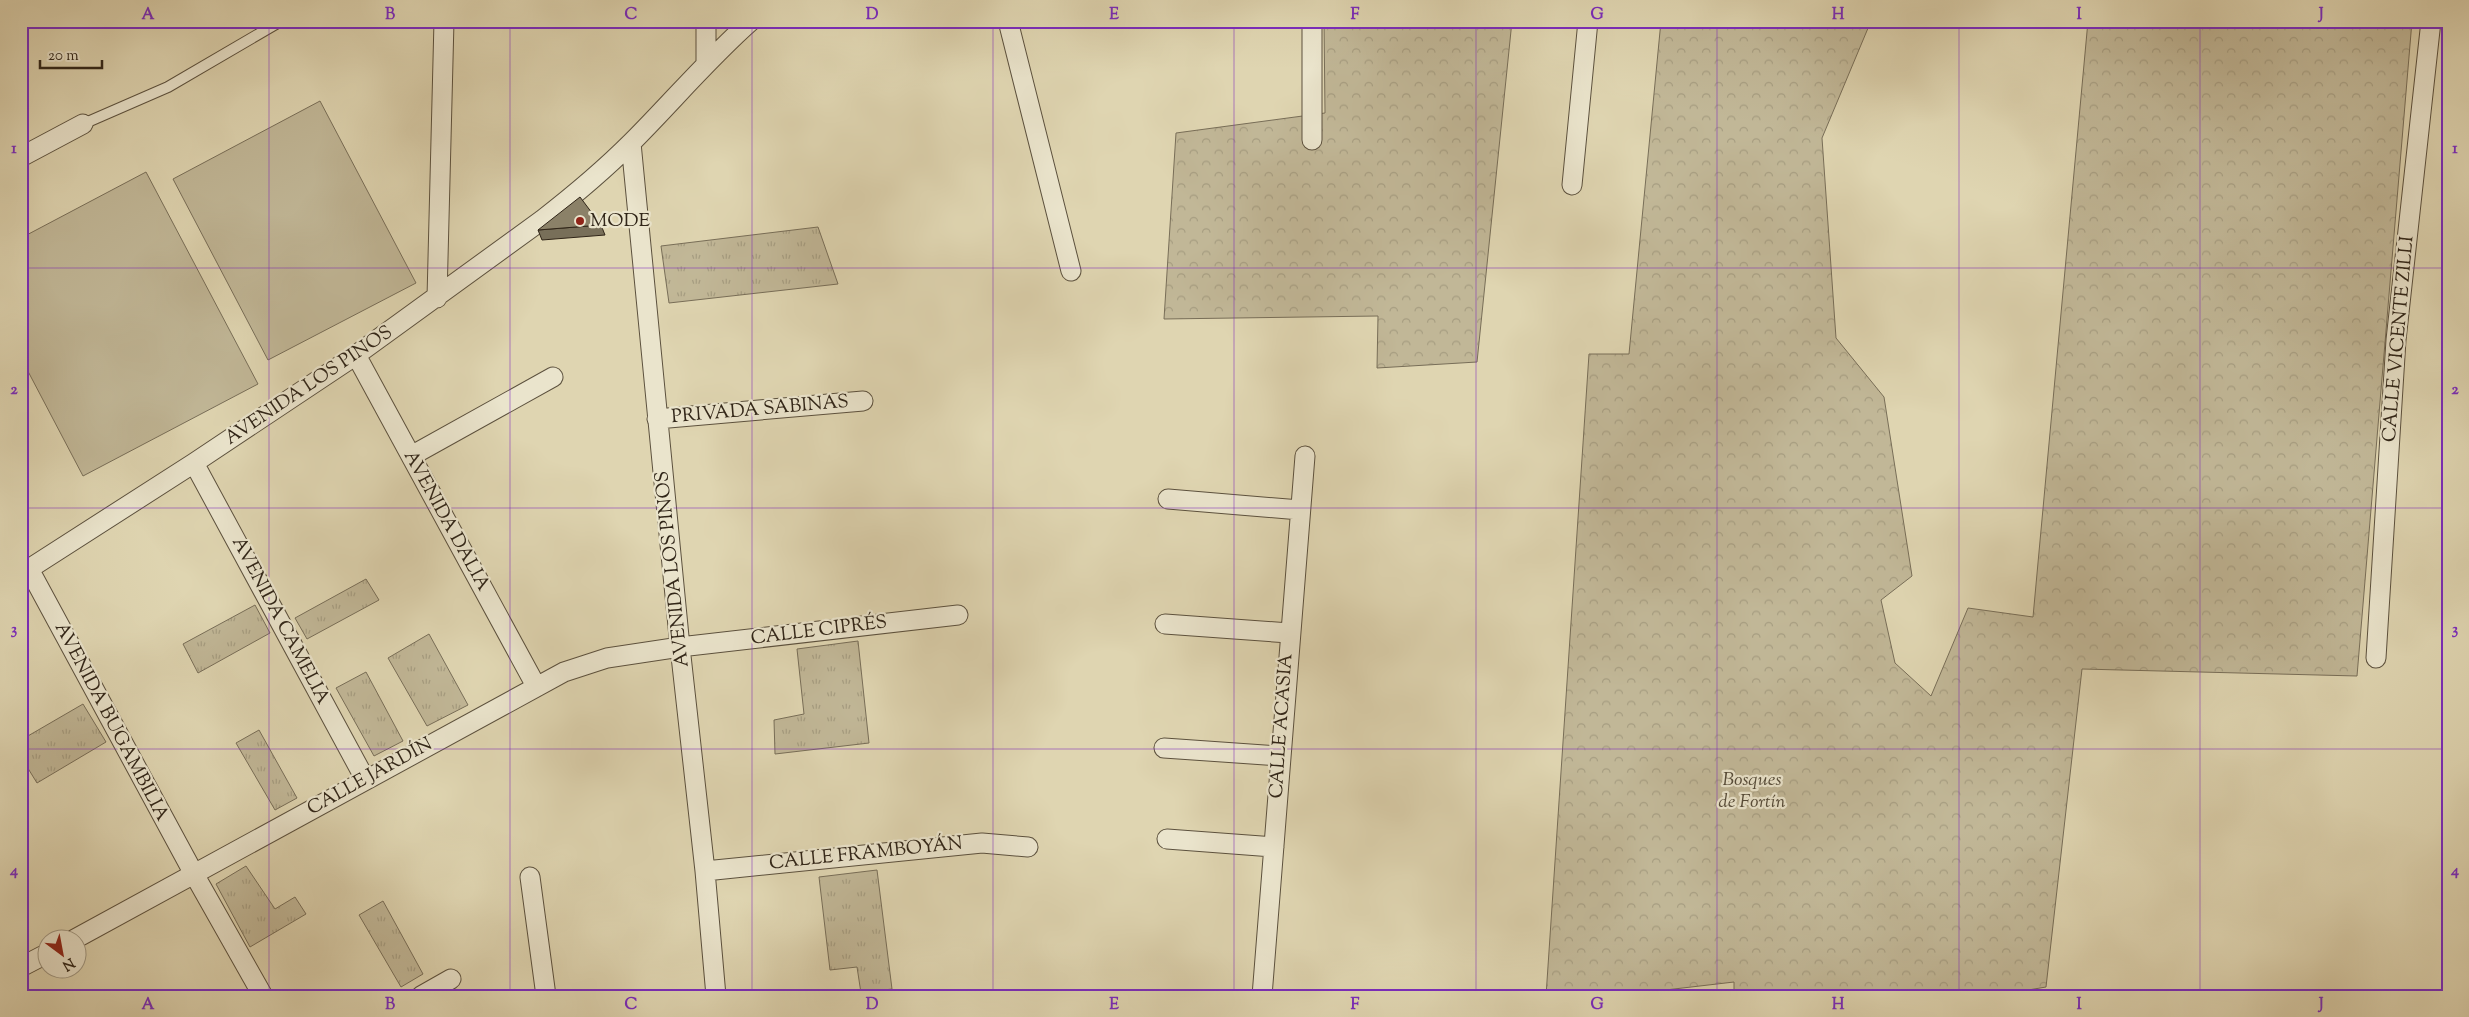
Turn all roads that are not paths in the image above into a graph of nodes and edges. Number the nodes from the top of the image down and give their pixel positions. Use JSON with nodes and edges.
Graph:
{"nodes":[{"id":1,"x":281,"y":21,"type":"edge"},
{"id":2,"x":444,"y":21,"type":"edge"},
{"id":3,"x":706,"y":21,"type":"edge"},
{"id":4,"x":751,"y":21,"type":"edge"},
{"id":5,"x":1008,"y":21,"type":"edge"},
{"id":6,"x":1312,"y":21,"type":"edge"},
{"id":7,"x":1588,"y":21,"type":"edge"},
{"id":8,"x":2431,"y":21,"type":"edge"},
{"id":9,"x":706,"y":63,"type":"junction"},
{"id":10,"x":83,"y":124,"type":"joint"},
{"id":11,"x":1312,"y":140,"type":"dead end"},
{"id":12,"x":631,"y":142,"type":"junction"},
{"id":13,"x":21,"y":157,"type":"edge"},
{"id":14,"x":1572,"y":185,"type":"dead end"},
{"id":15,"x":1071,"y":271,"type":"dead end"},
{"id":16,"x":437,"y":298,"type":"junction"},
{"id":17,"x":356,"y":355,"type":"junction"},
{"id":18,"x":553,"y":377,"type":"dead end"},
{"id":19,"x":863,"y":401,"type":"dead end"},
{"id":20,"x":657,"y":418,"type":"junction"},
{"id":21,"x":411,"y":456,"type":"junction"},
{"id":22,"x":1305,"y":456,"type":"dead end"},
{"id":23,"x":194,"y":463,"type":"junction"},
{"id":24,"x":1168,"y":499,"type":"dead end"},
{"id":25,"x":1300,"y":510,"type":"junction"},
{"id":26,"x":25,"y":572,"type":"edge"},
{"id":27,"x":958,"y":615,"type":"dead end"},
{"id":28,"x":1165,"y":624,"type":"dead end"},
{"id":29,"x":1289,"y":633,"type":"junction"},
{"id":30,"x":680,"y":647,"type":"junction"},
{"id":31,"x":2376,"y":658,"type":"dead end"},
{"id":32,"x":536,"y":686,"type":"junction"},
{"id":33,"x":1164,"y":748,"type":"dead end"},
{"id":34,"x":1280,"y":756,"type":"junction"},
{"id":35,"x":365,"y":779,"type":"junction"},
{"id":36,"x":1167,"y":839,"type":"dead end"},
{"id":37,"x":1028,"y":847,"type":"dead end"},
{"id":38,"x":1274,"y":847,"type":"junction"},
{"id":39,"x":705,"y":871,"type":"junction"},
{"id":40,"x":194,"y":874,"type":"junction"},
{"id":41,"x":530,"y":877,"type":"dead end"},
{"id":42,"x":88,"y":932,"type":"edge"},
{"id":43,"x":38,"y":958,"type":"edge"},
{"id":44,"x":22,"y":966,"type":"edge"},
{"id":45,"x":451,"y":979,"type":"dead end"},
{"id":46,"x":263,"y":996,"type":"edge"},
{"id":47,"x":420,"y":996,"type":"edge"},
{"id":48,"x":546,"y":996,"type":"edge"},
{"id":49,"x":716,"y":996,"type":"edge"},
{"id":50,"x":1262,"y":996,"type":"edge"}],
"edges":[{"from":1,"to":10,"type":"lane"},
{"from":2,"to":16,"type":"street"},
{"from":3,"to":9,"type":"street"},
{"from":4,"to":9,"type":"street","name":"AVENIDA LOS PINOS"},
{"from":5,"to":15,"type":"street"},
{"from":6,"to":11,"type":"street"},
{"from":7,"to":14,"type":"street"},
{"from":8,"to":31,"type":"street","name":"CALLE VICENTE ZILLI"},
{"from":9,"to":12,"type":"street","name":"AVENIDA LOS PINOS"},
{"from":10,"to":13,"type":"street"},
{"from":12,"to":16,"type":"street","name":"AVENIDA LOS PINOS"},
{"from":12,"to":20,"type":"street","name":"AVENIDA LOS PINOS"},
{"from":16,"to":17,"type":"street","name":"AVENIDA LOS PINOS"},
{"from":17,"to":21,"type":"street","name":"AVENIDA DALIA"},
{"from":17,"to":23,"type":"street","name":"AVENIDA LOS PINOS"},
{"from":18,"to":21,"type":"street"},
{"from":19,"to":20,"type":"street","name":"PRIVADA SABINAS"},
{"from":20,"to":30,"type":"street","name":"AVENIDA LOS PINOS"},
{"from":21,"to":32,"type":"street","name":"AVENIDA DALIA"},
{"from":22,"to":25,"type":"street","name":"CALLE ACASIA"},
{"from":23,"to":26,"type":"street","name":"AVENIDA LOS PINOS"},
{"from":23,"to":35,"type":"street","name":"AVENIDA CAMELIA"},
{"from":24,"to":25,"type":"street"},
{"from":25,"to":29,"type":"street","name":"CALLE ACASIA"},
{"from":26,"to":40,"type":"street","name":"AVENIDA BUGAMBILIA"},
{"from":27,"to":30,"type":"street","name":"CALLE CIPRÉS"},
{"from":28,"to":29,"type":"street"},
{"from":29,"to":34,"type":"street","name":"CALLE ACASIA"},
{"from":30,"to":32,"type":"street","name":"CALLE JARDÍN"},
{"from":30,"to":39,"type":"street","name":"AVENIDA LOS PINOS"},
{"from":32,"to":35,"type":"street","name":"CALLE JARDÍN"},
{"from":33,"to":34,"type":"street"},
{"from":34,"to":38,"type":"street","name":"CALLE ACASIA"},
{"from":35,"to":40,"type":"street","name":"CALLE JARDÍN"},
{"from":36,"to":38,"type":"street"},
{"from":37,"to":39,"type":"street","name":"CALLE FRAMBOYÁN"},
{"from":38,"to":50,"type":"street","name":"CALLE ACASIA"},
{"from":39,"to":49,"type":"street","name":"AVENIDA LOS PINOS"},
{"from":40,"to":42,"type":"street","name":"CALLE JARDÍN"},
{"from":40,"to":46,"type":"street","name":"AVENIDA BUGAMBILIA"},
{"from":41,"to":48,"type":"street"},
{"from":43,"to":44,"type":"street"},
{"from":45,"to":47,"type":"street"}]}
